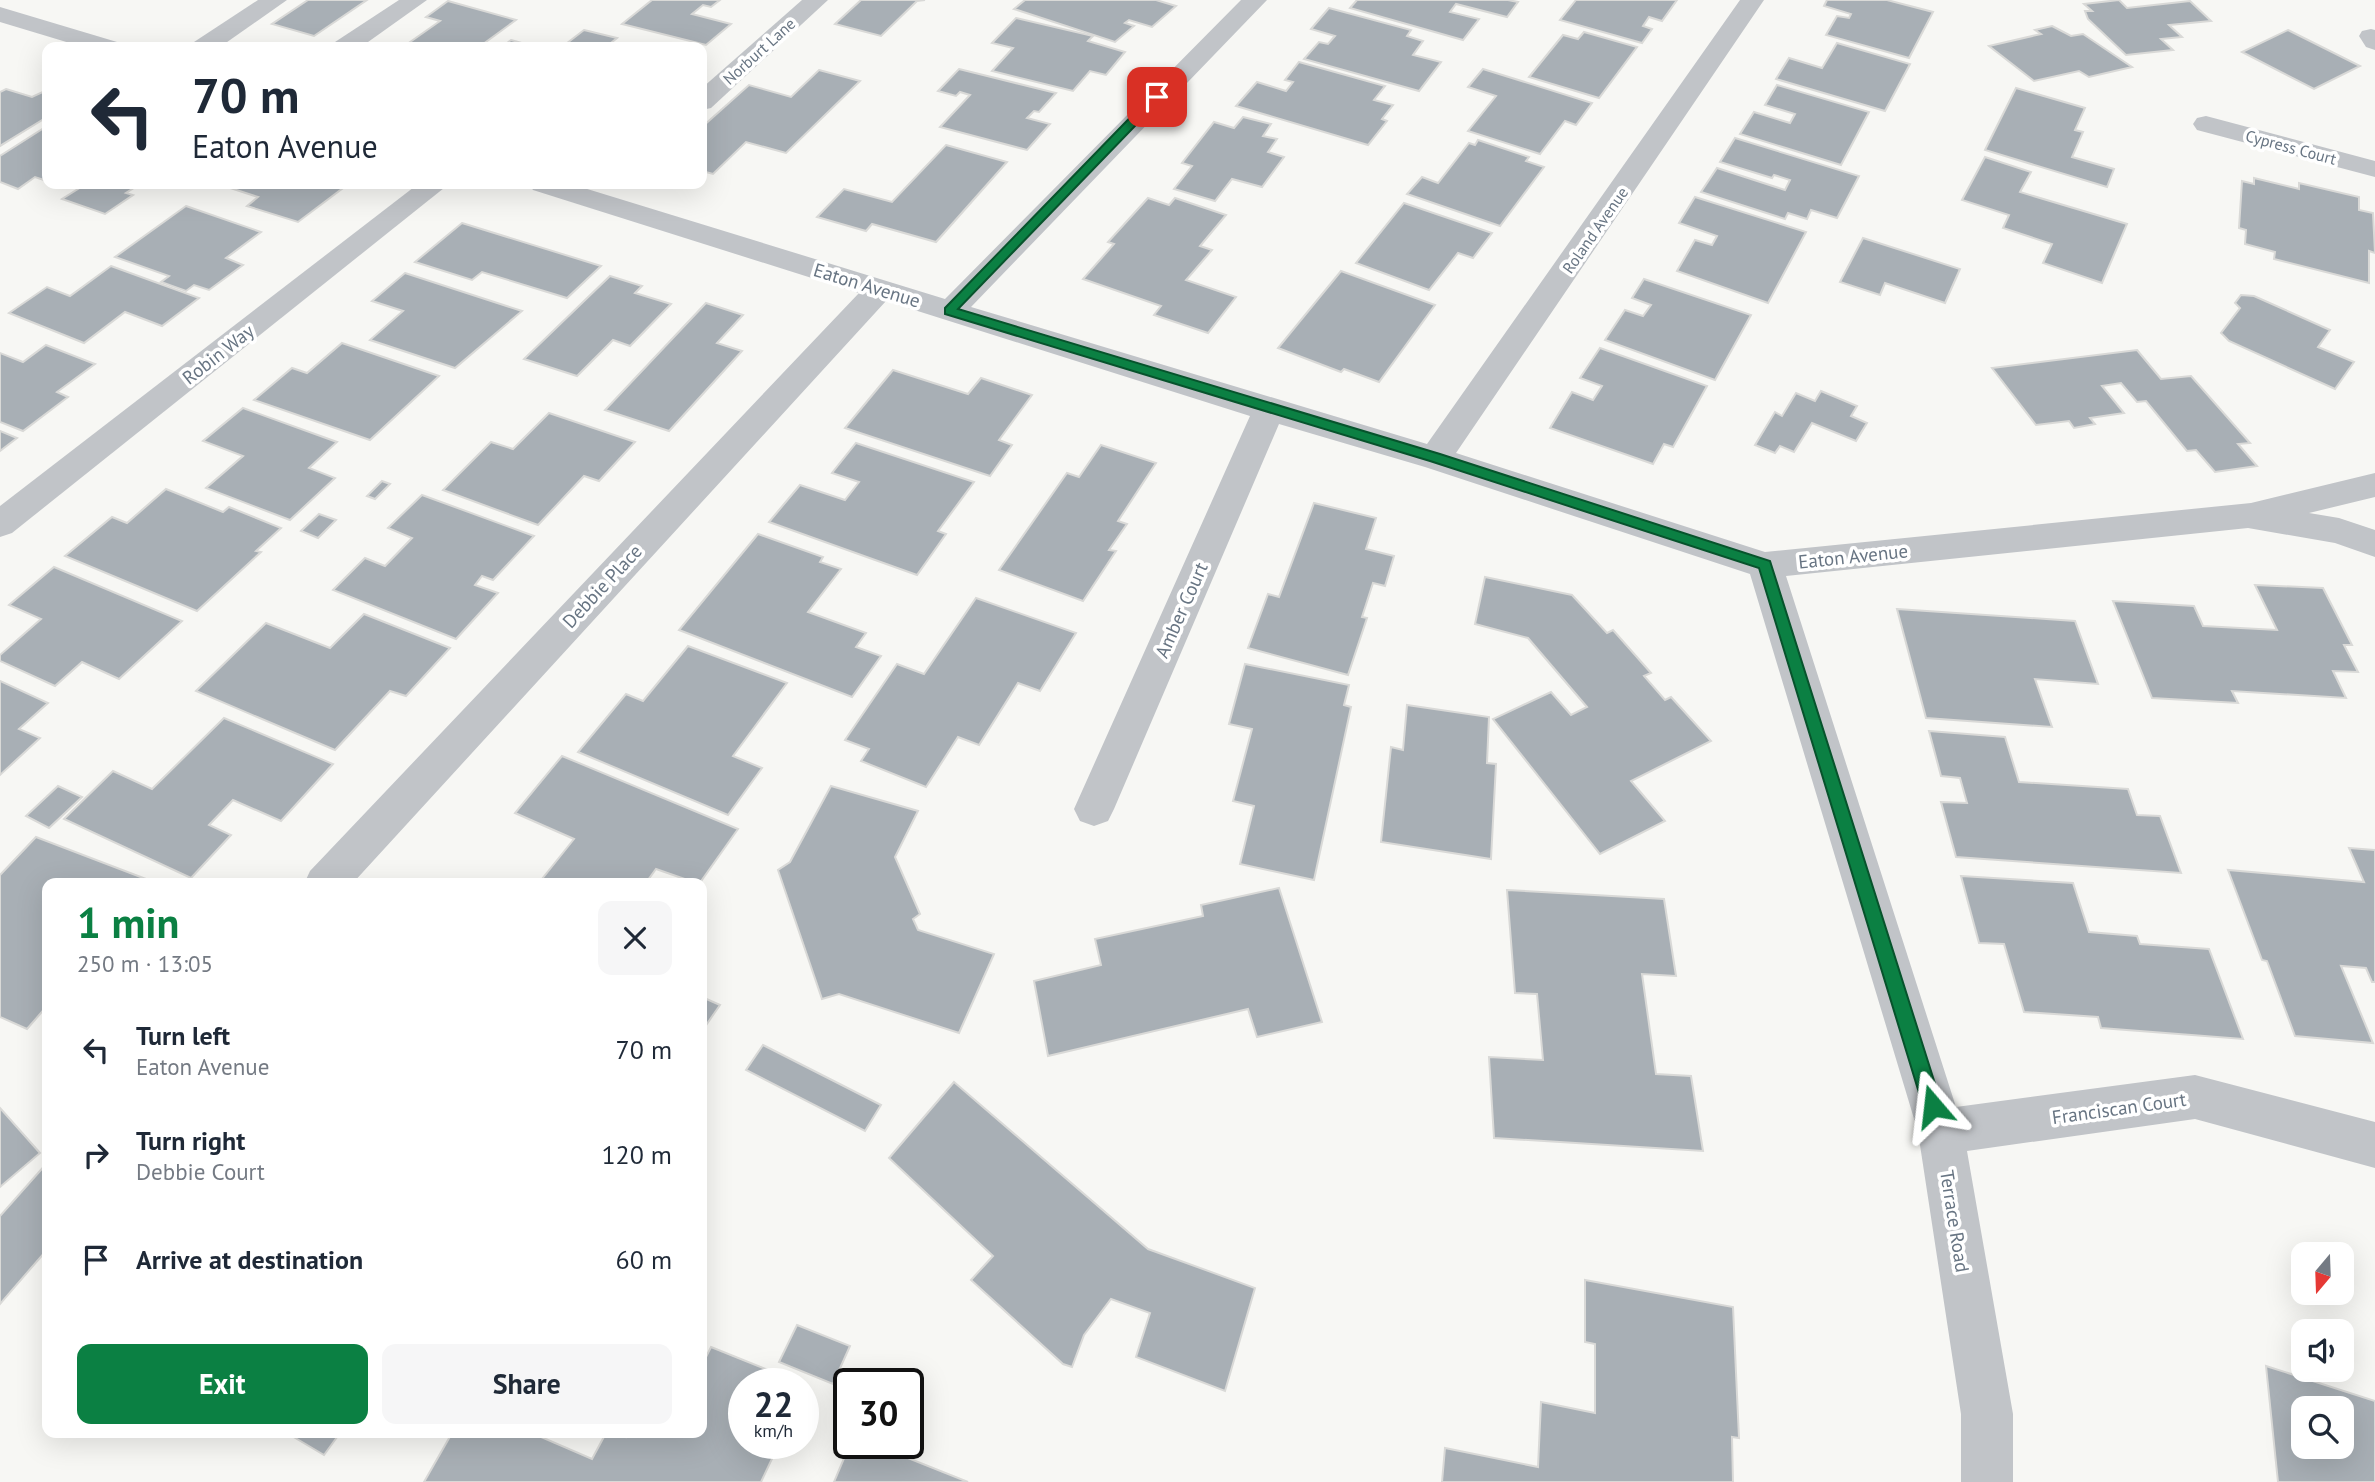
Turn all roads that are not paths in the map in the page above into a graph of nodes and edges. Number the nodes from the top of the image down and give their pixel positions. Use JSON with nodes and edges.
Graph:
{"nodes":[{"id":1,"x":30,"y":0,"type":"edge"},
{"id":2,"x":275,"y":0,"type":"edge"},
{"id":3,"x":415,"y":0,"type":"edge"},
{"id":4,"x":816,"y":0,"type":"edge"},
{"id":5,"x":1255,"y":0,"type":"edge"},
{"id":6,"x":1752,"y":0,"type":"edge"},
{"id":7,"x":2,"y":14,"type":"edge"},
{"id":8,"x":92,"y":42,"type":"edge"},
{"id":9,"x":211,"y":42,"type":"edge"},
{"id":10,"x":352,"y":42,"type":"edge"},
{"id":11,"x":707,"y":98,"type":"edge"},
{"id":12,"x":2206,"y":124,"type":"dead end"},
{"id":13,"x":2375,"y":169,"type":"edge"},
{"id":14,"x":429,"y":189,"type":"edge"},
{"id":15,"x":579,"y":189,"type":"edge"},
{"id":16,"x":601,"y":192,"type":"edge"},
{"id":17,"x":880,"y":289,"type":"junction"},
{"id":18,"x":950,"y":311,"type":"junction"},
{"id":19,"x":1269,"y":410,"type":"junction"},
{"id":20,"x":1435,"y":458,"type":"junction"},
{"id":21,"x":2375,"y":485,"type":"edge"},
{"id":22,"x":2248,"y":514,"type":"junction"},
{"id":23,"x":0,"y":524,"type":"edge"},
{"id":24,"x":2375,"y":544,"type":"edge"},
{"id":25,"x":1765,"y":565,"type":"junction"},
{"id":26,"x":1094,"y":809,"type":"dead end"},
{"id":27,"x":331,"y":878,"type":"edge"},
{"id":28,"x":1941,"y":1132,"type":"junction"},
{"id":29,"x":2375,"y":1145,"type":"edge"},
{"id":30,"x":1987,"y":1482,"type":"edge"}],
"edges":[{"from":1,"to":7,"type":"street"},
{"from":2,"to":9,"type":"street"},
{"from":3,"to":10,"type":"street"},
{"from":4,"to":11,"type":"street","name":"Norburt Lane"},
{"from":5,"to":18,"type":"street"},
{"from":6,"to":20,"type":"street","name":"Roland Avenue"},
{"from":7,"to":8,"type":"street"},
{"from":12,"to":13,"type":"street","name":"Cypress Court"},
{"from":14,"to":23,"type":"street","name":"Robin Way"},
{"from":15,"to":16,"type":"street","name":"Eaton Avenue"},
{"from":16,"to":17,"type":"street","name":"Eaton Avenue"},
{"from":17,"to":18,"type":"street","name":"Eaton Avenue"},
{"from":17,"to":27,"type":"street","name":"Debbie Place"},
{"from":18,"to":19,"type":"street","name":"Eaton Avenue"},
{"from":19,"to":20,"type":"street","name":"Eaton Avenue"},
{"from":19,"to":26,"type":"street","name":"Amber Court"},
{"from":20,"to":25,"type":"street","name":"Eaton Avenue"},
{"from":21,"to":22,"type":"street"},
{"from":22,"to":24,"type":"street","name":"Eaton Avenue"},
{"from":22,"to":25,"type":"street","name":"Eaton Avenue"},
{"from":25,"to":28,"type":"street","name":"Terrace Road"},
{"from":28,"to":29,"type":"street","name":"Franciscan Court"},
{"from":28,"to":30,"type":"street","name":"Terrace Road"}]}
